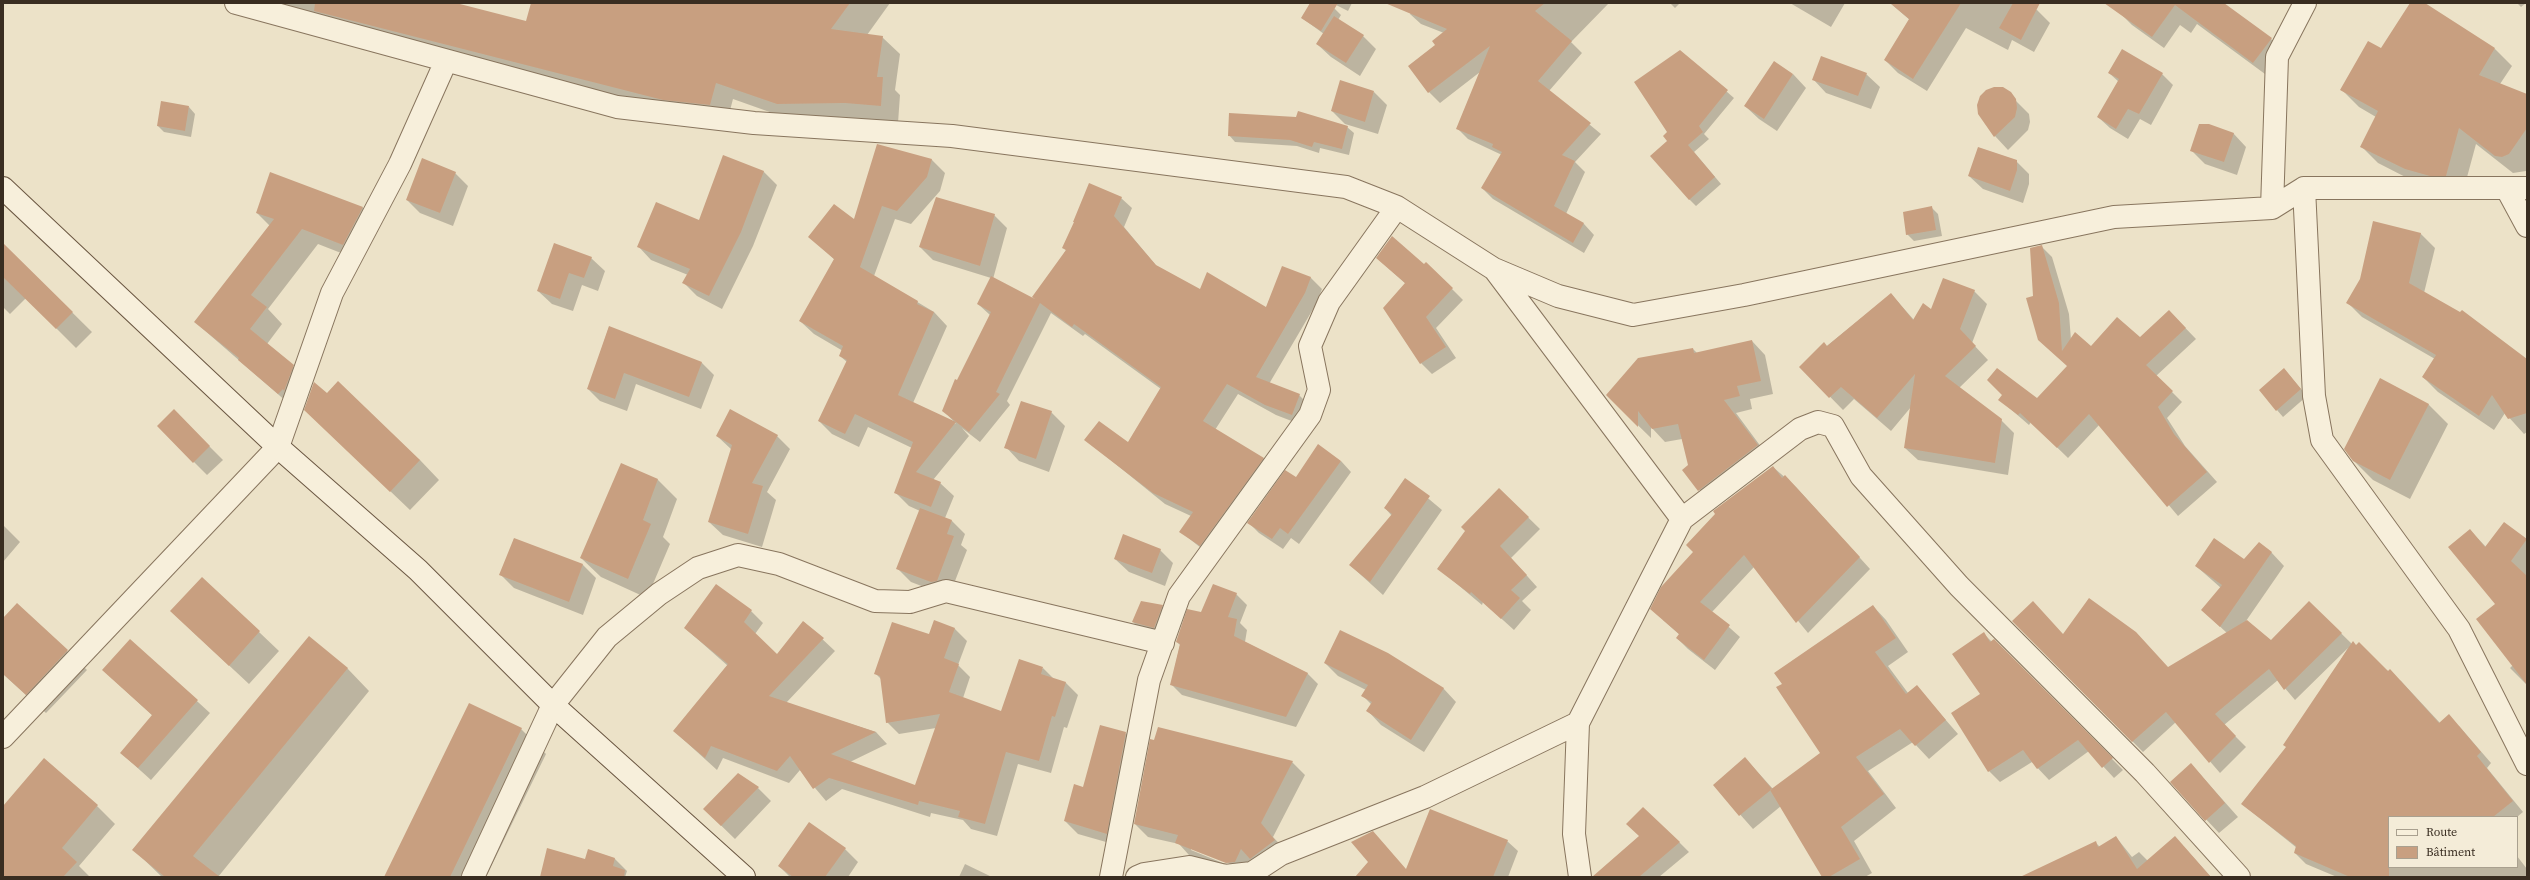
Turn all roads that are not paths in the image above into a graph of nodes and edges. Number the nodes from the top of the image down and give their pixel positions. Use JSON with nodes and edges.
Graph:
{"nodes":[{"id":1,"x":236,"y":3,"type":"edge"},
{"id":2,"x":2306,"y":3,"type":"edge"},
{"id":3,"x":446,"y":60,"type":"junction"},
{"id":4,"x":3,"y":188,"type":"edge"},
{"id":5,"x":2304,"y":188,"type":"junction"},
{"id":6,"x":2517,"y":189,"type":"edge"},
{"id":7,"x":1397,"y":207,"type":"junction"},
{"id":8,"x":2272,"y":208,"type":"junction"},
{"id":9,"x":2527,"y":226,"type":"edge"},
{"id":10,"x":1494,"y":269,"type":"junction"},
{"id":11,"x":278,"y":447,"type":"junction"},
{"id":12,"x":1682,"y":518,"type":"junction"},
{"id":13,"x":1163,"y":643,"type":"junction"},
{"id":14,"x":553,"y":705,"type":"junction"},
{"id":15,"x":1578,"y":724,"type":"junction"},
{"id":16,"x":3,"y":737,"type":"edge"},
{"id":17,"x":2527,"y":764,"type":"edge"},
{"id":18,"x":473,"y":877,"type":"edge"},
{"id":19,"x":744,"y":877,"type":"edge"},
{"id":20,"x":1110,"y":877,"type":"edge"},
{"id":21,"x":1137,"y":877,"type":"edge"},
{"id":22,"x":1580,"y":877,"type":"edge"},
{"id":23,"x":2239,"y":877,"type":"edge"}],
"edges":[{"from":1,"to":3,"type":"street"},
{"from":2,"to":8,"type":"street"},
{"from":3,"to":7,"type":"street"},
{"from":3,"to":11,"type":"street"},
{"from":4,"to":11,"type":"street"},
{"from":5,"to":6,"type":"street"},
{"from":5,"to":8,"type":"street"},
{"from":5,"to":17,"type":"street"},
{"from":6,"to":9,"type":"street"},
{"from":7,"to":10,"type":"street"},
{"from":7,"to":13,"type":"street"},
{"from":8,"to":10,"type":"street"},
{"from":10,"to":12,"type":"street"},
{"from":11,"to":14,"type":"street"},
{"from":11,"to":16,"type":"street"},
{"from":12,"to":15,"type":"street"},
{"from":12,"to":23,"type":"street"},
{"from":13,"to":14,"type":"street"},
{"from":13,"to":20,"type":"street"},
{"from":14,"to":18,"type":"street"},
{"from":14,"to":19,"type":"street"},
{"from":15,"to":21,"type":"street"},
{"from":15,"to":22,"type":"street"}]}
